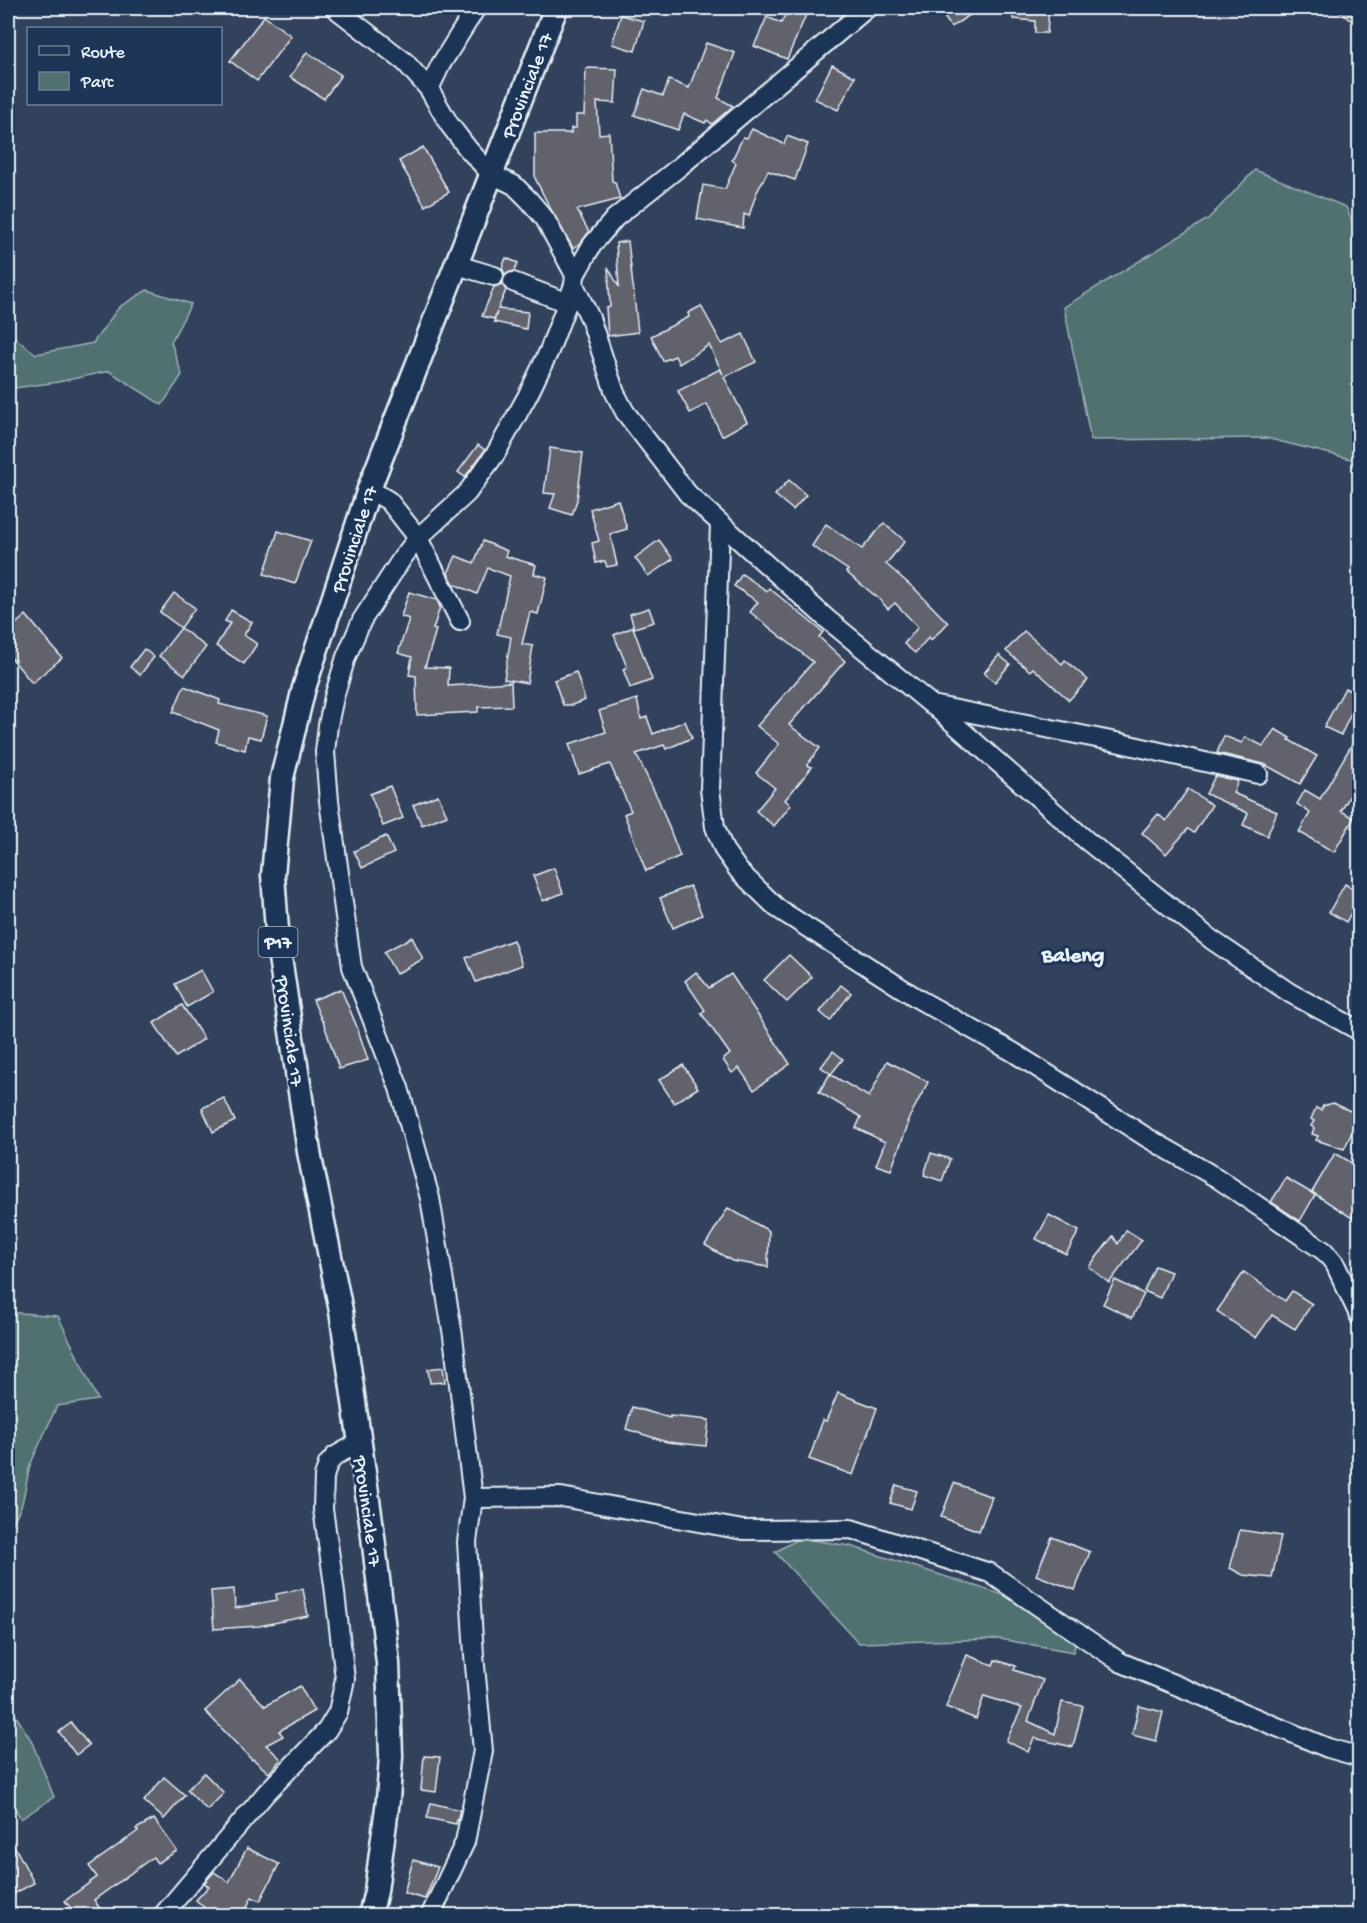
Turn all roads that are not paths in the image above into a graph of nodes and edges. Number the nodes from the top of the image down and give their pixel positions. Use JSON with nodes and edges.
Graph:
{"nodes":[{"id":1,"x":335,"y":8,"type":"edge"},
{"id":2,"x":476,"y":8,"type":"edge"},
{"id":3,"x":556,"y":8,"type":"edge"},
{"id":4,"x":867,"y":8,"type":"edge"},
{"id":5,"x":429,"y":89,"type":"junction"},
{"id":6,"x":491,"y":174,"type":"junction"},
{"id":7,"x":456,"y":265,"type":"junction"},
{"id":8,"x":494,"y":276,"type":"dead end"},
{"id":9,"x":575,"y":280,"type":"junction"},
{"id":10,"x":513,"y":282,"type":"dead end"},
{"id":11,"x":568,"y":303,"type":"junction"},
{"id":12,"x":369,"y":489,"type":"junction"},
{"id":13,"x":720,"y":524,"type":"junction"},
{"id":14,"x":418,"y":538,"type":"junction"},
{"id":15,"x":460,"y":621,"type":"dead end"},
{"id":16,"x":932,"y":705,"type":"junction"},
{"id":17,"x":1258,"y":774,"type":"dead end"},
{"id":18,"x":1359,"y":1031,"type":"edge"},
{"id":19,"x":1359,"y":1317,"type":"edge"},
{"id":20,"x":360,"y":1442,"type":"junction"},
{"id":21,"x":473,"y":1498,"type":"junction"},
{"id":22,"x":1359,"y":1757,"type":"edge"},
{"id":23,"x":162,"y":1916,"type":"edge"},
{"id":24,"x":370,"y":1916,"type":"edge"},
{"id":25,"x":430,"y":1916,"type":"edge"}],
"edges":[{"from":1,"to":5,"type":"street"},
{"from":2,"to":5,"type":"street"},
{"from":3,"to":6,"type":"main road","name":"Provinciale 17","number":"P17"},
{"from":4,"to":9,"type":"street"},
{"from":5,"to":6,"type":"street"},
{"from":6,"to":7,"type":"main road","name":"Provinciale 17","number":"P17"},
{"from":6,"to":9,"type":"street"},
{"from":7,"to":8,"type":"street"},
{"from":7,"to":12,"type":"main road","name":"Provinciale 17","number":"P17"},
{"from":9,"to":11,"type":"street"},
{"from":9,"to":13,"type":"street"},
{"from":10,"to":11,"type":"street"},
{"from":11,"to":14,"type":"street"},
{"from":12,"to":14,"type":"street"},
{"from":12,"to":20,"type":"main road","name":"Provinciale 17","number":"P17"},
{"from":13,"to":16,"type":"street"},
{"from":13,"to":19,"type":"street"},
{"from":14,"to":15,"type":"street"},
{"from":14,"to":21,"type":"street"},
{"from":16,"to":17,"type":"street"},
{"from":16,"to":18,"type":"street"},
{"from":20,"to":23,"type":"street"},
{"from":20,"to":24,"type":"main road","name":"Provinciale 17","number":"P17"},
{"from":21,"to":22,"type":"street"},
{"from":21,"to":25,"type":"street"}]}
